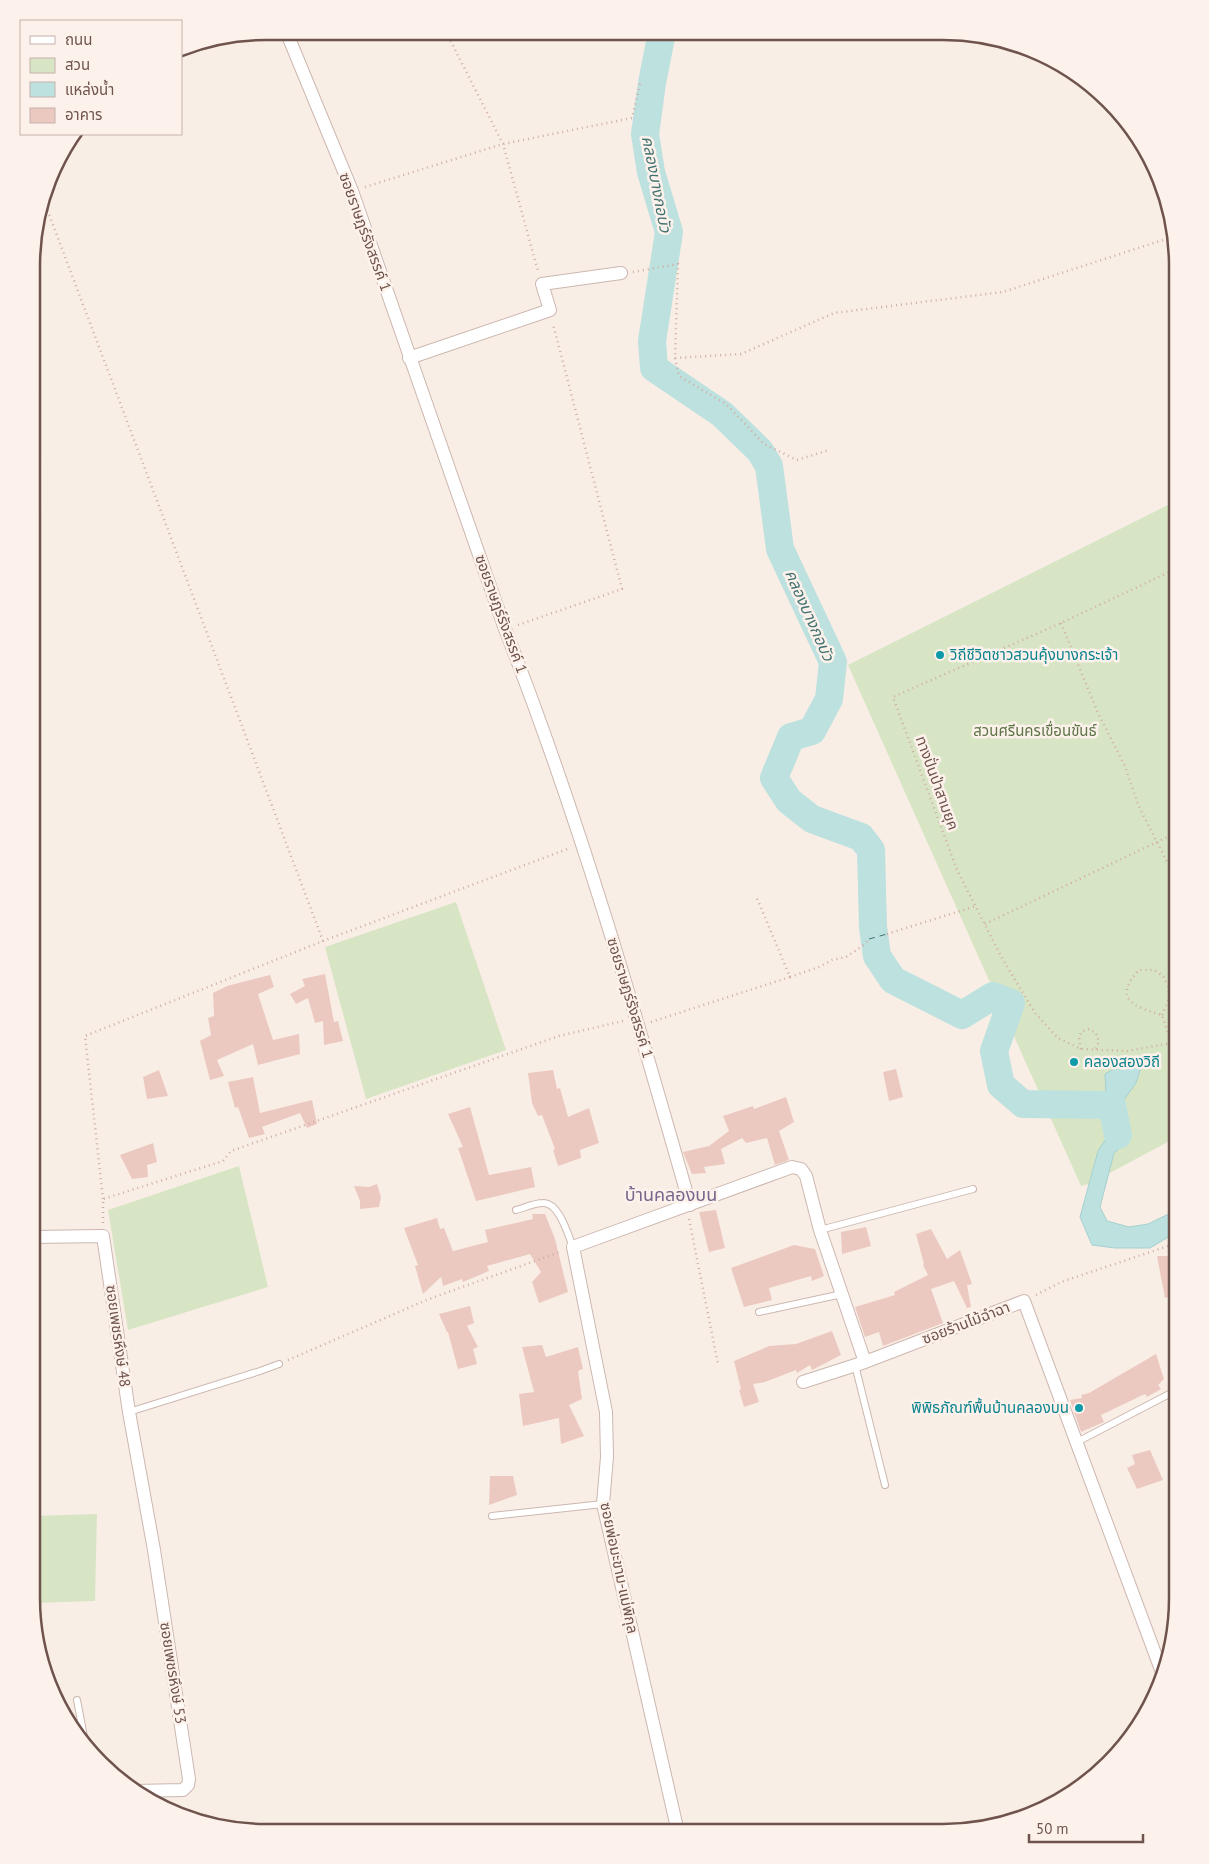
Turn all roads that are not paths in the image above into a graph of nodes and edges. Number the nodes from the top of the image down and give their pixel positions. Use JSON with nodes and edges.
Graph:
{"nodes":[{"id":1,"x":290,"y":40,"type":"edge"},
{"id":2,"x":621,"y":272,"type":"road end"},
{"id":3,"x":409,"y":358,"type":"junction"},
{"id":4,"x":973,"y":1189,"type":"dead end"},
{"id":5,"x":688,"y":1206,"type":"junction"},
{"id":6,"x":516,"y":1210,"type":"dead end"},
{"id":7,"x":820,"y":1230,"type":"junction"},
{"id":8,"x":40,"y":1238,"type":"edge"},
{"id":9,"x":573,"y":1247,"type":"junction"},
{"id":10,"x":842,"y":1294,"type":"junction"},
{"id":11,"x":759,"y":1312,"type":"dead end"},
{"id":12,"x":279,"y":1364,"type":"road end"},
{"id":13,"x":860,"y":1364,"type":"junction"},
{"id":14,"x":804,"y":1382,"type":"dead end"},
{"id":15,"x":1169,"y":1394,"type":"edge"},
{"id":16,"x":129,"y":1412,"type":"junction"},
{"id":17,"x":1076,"y":1442,"type":"junction"},
{"id":18,"x":885,"y":1484,"type":"dead end"},
{"id":19,"x":603,"y":1504,"type":"junction"},
{"id":20,"x":146,"y":1506,"type":"joint"},
{"id":21,"x":492,"y":1516,"type":"dead end"},
{"id":22,"x":1159,"y":1664,"type":"edge"},
{"id":23,"x":77,"y":1700,"type":"dead end"},
{"id":24,"x":83,"y":1730,"type":"edge"},
{"id":25,"x":146,"y":1790,"type":"edge"},
{"id":26,"x":676,"y":1824,"type":"edge"}],
"edges":[{"from":1,"to":3,"type":"street","name":"ซอยราษฎร์รังสรรค์ 1"},
{"from":2,"to":3,"type":"street"},
{"from":3,"to":5,"type":"street","name":"ซอยราษฎร์รังสรรค์ 1"},
{"from":4,"to":7,"type":"lane"},
{"from":5,"to":7,"type":"street"},
{"from":5,"to":9,"type":"street"},
{"from":6,"to":9,"type":"lane"},
{"from":7,"to":10,"type":"street"},
{"from":8,"to":16,"type":"street","name":"ซอยเพชรหึงษ์ 48"},
{"from":9,"to":19,"type":"street","name":"ซอยพ่อมะขาม-แม่พิกุล"},
{"from":10,"to":11,"type":"lane"},
{"from":10,"to":13,"type":"street"},
{"from":12,"to":16,"type":"lane"},
{"from":13,"to":14,"type":"street","name":"ซอยร้านไม้ฉำฉา"},
{"from":13,"to":17,"type":"street","name":"ซอยร้านไม้ฉำฉา"},
{"from":13,"to":18,"type":"lane"},
{"from":15,"to":17,"type":"lane"},
{"from":16,"to":20,"type":"street","name":"ซอยเพชรหึงษ์ 48"},
{"from":17,"to":22,"type":"street","name":"ซอยร้านไม้ฉำฉา"},
{"from":19,"to":21,"type":"lane"},
{"from":19,"to":26,"type":"street","name":"ซอยพ่อมะขาม-แม่พิกุล"},
{"from":20,"to":25,"type":"street","name":"ซอยเพชรหึงษ์ 53"},
{"from":23,"to":24,"type":"lane"}]}
